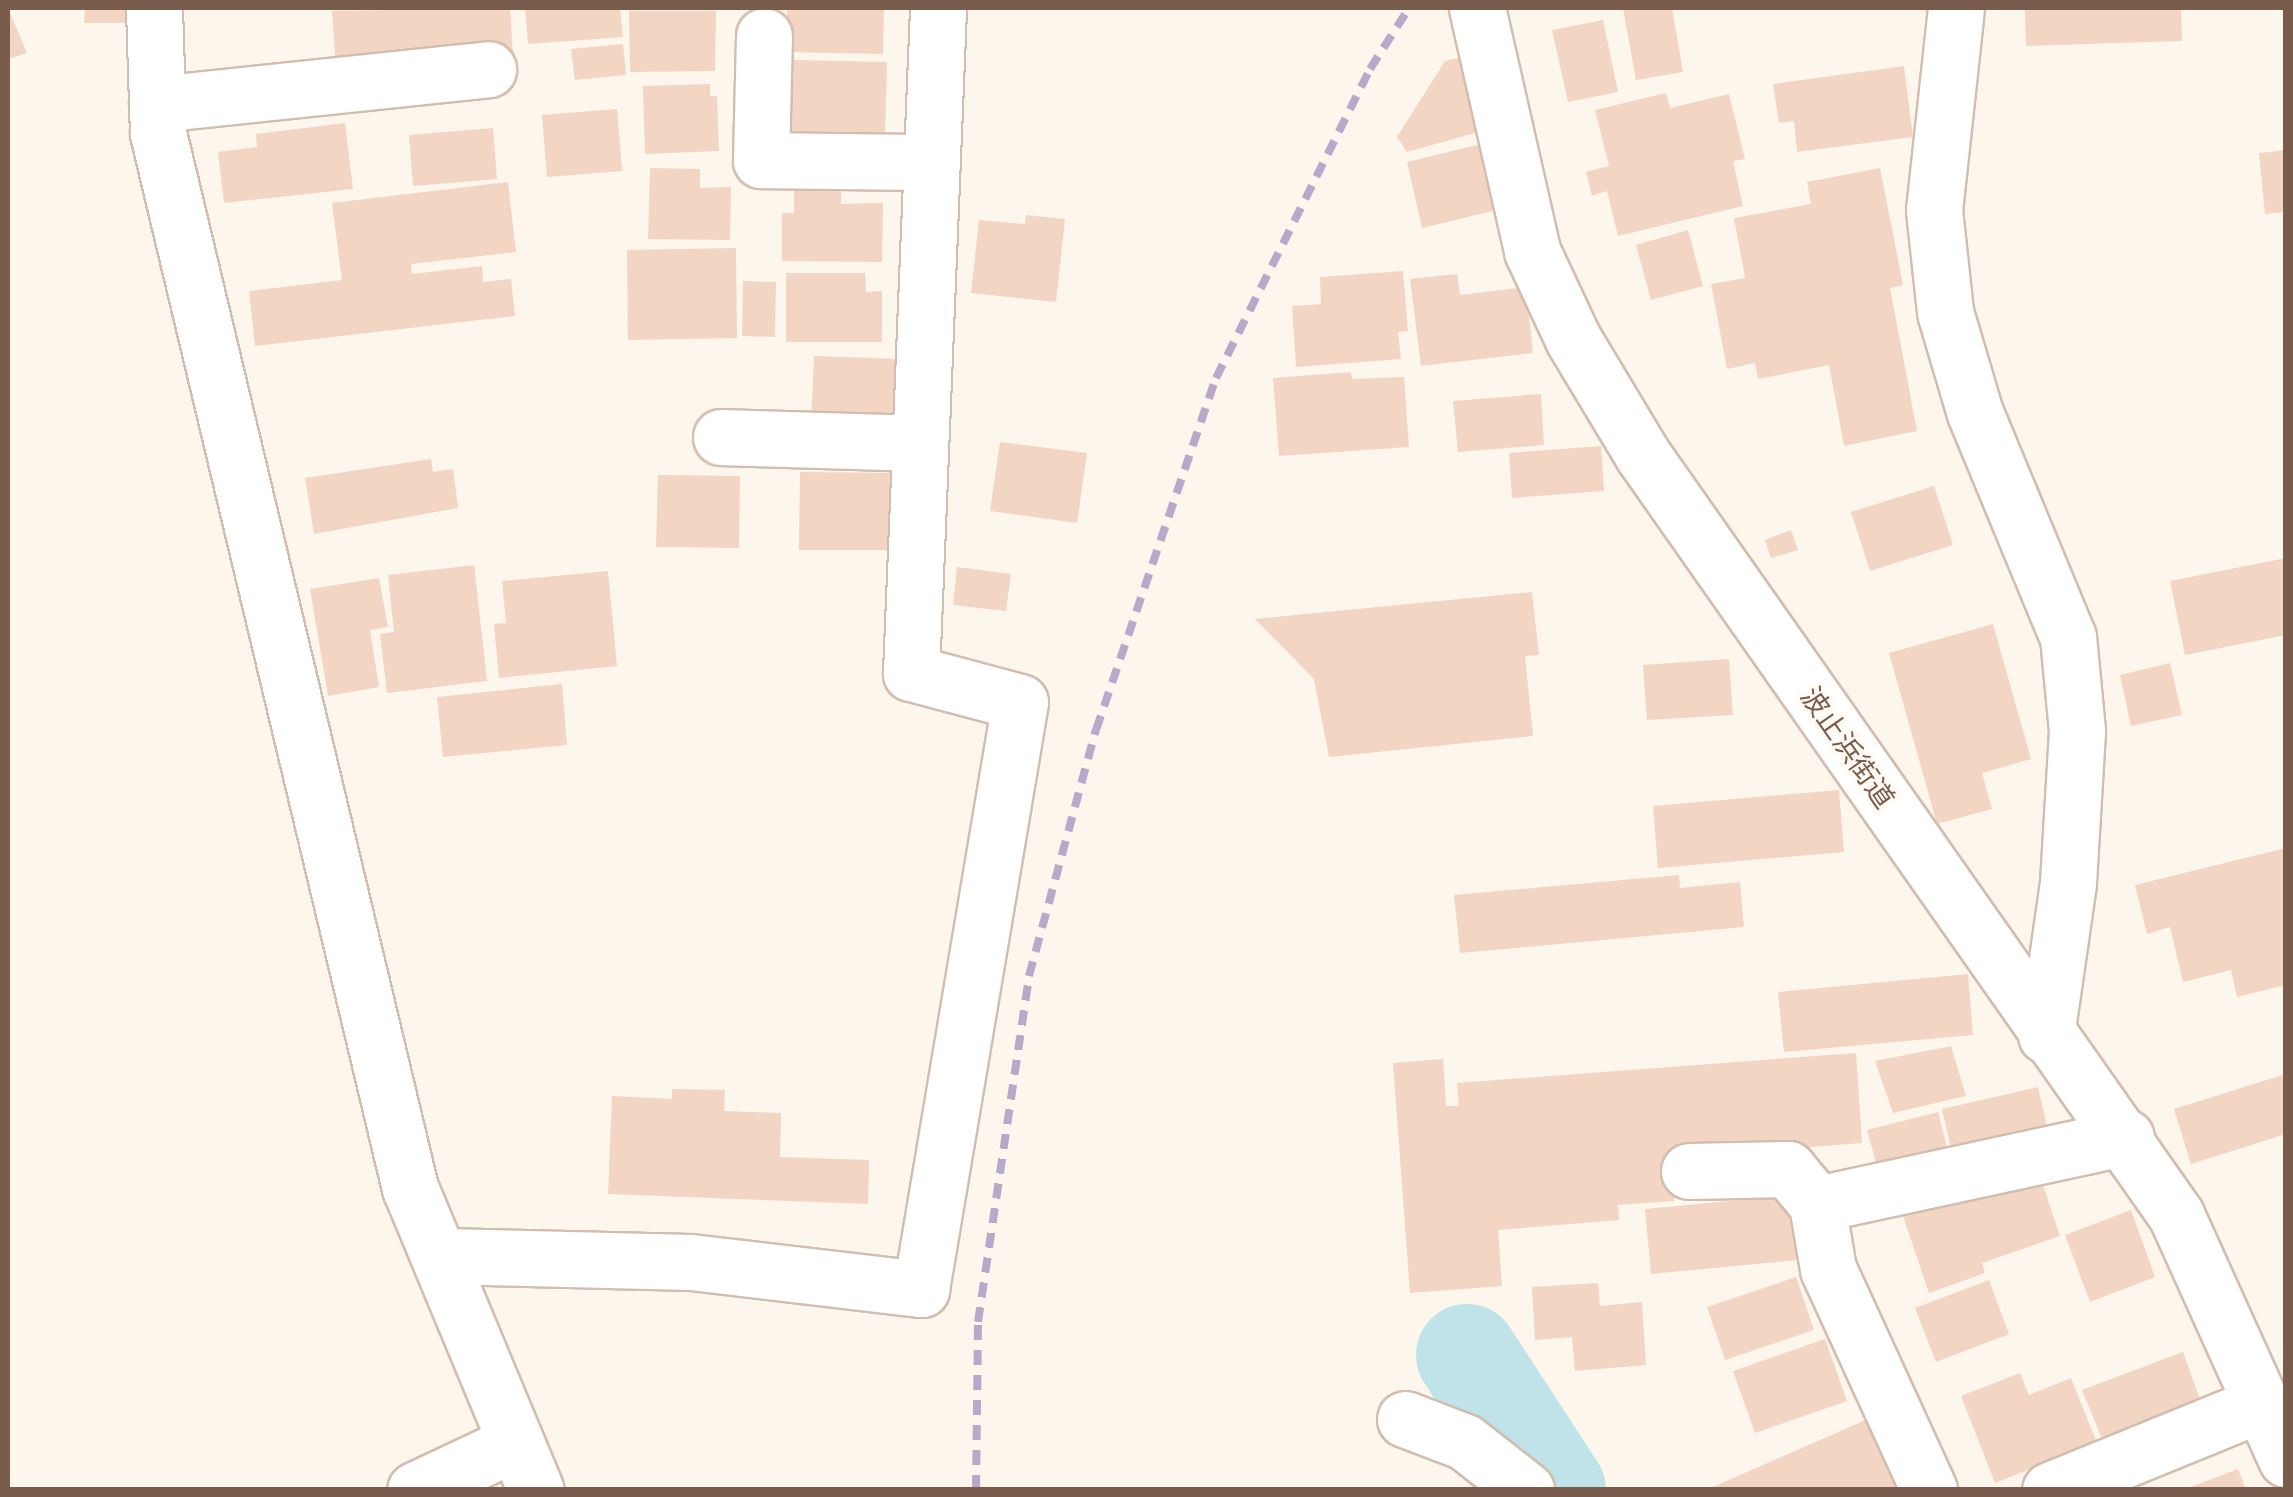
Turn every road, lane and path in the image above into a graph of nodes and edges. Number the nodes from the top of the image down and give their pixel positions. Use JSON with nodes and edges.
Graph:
{"nodes":[{"id":1,"x":154,"y":8,"type":"edge"},
{"id":2,"x":938,"y":8,"type":"edge"},
{"id":3,"x":1477,"y":8,"type":"edge"},
{"id":4,"x":1956,"y":8,"type":"edge"},
{"id":5,"x":764,"y":36,"type":"dead end"},
{"id":6,"x":488,"y":69,"type":"dead end"},
{"id":7,"x":157,"y":104,"type":"junction"},
{"id":8,"x":932,"y":162,"type":"junction"},
{"id":9,"x":722,"y":437,"type":"dead end"},
{"id":10,"x":920,"y":443,"type":"junction"},
{"id":11,"x":2046,"y":1035,"type":"junction"},
{"id":12,"x":2126,"y":1136,"type":"junction"},
{"id":13,"x":1689,"y":1171,"type":"dead end"},
{"id":14,"x":1818,"y":1204,"type":"junction"},
{"id":15,"x":444,"y":1256,"type":"junction"},
{"id":16,"x":1406,"y":1420,"type":"dead end"},
{"id":17,"x":2279,"y":1440,"type":"edge"},
{"id":18,"x":526,"y":1466,"type":"edge"},
{"id":19,"x":415,"y":1490,"type":"edge"},
{"id":20,"x":1526,"y":1490,"type":"edge"},
{"id":21,"x":1929,"y":1490,"type":"edge"},
{"id":22,"x":2050,"y":1490,"type":"edge"}],
"edges":[{"from":1,"to":7,"type":"street"},
{"from":2,"to":8,"type":"street"},
{"from":3,"to":11,"type":"street","name":"波止浜街道"},
{"from":4,"to":11,"type":"street"},
{"from":5,"to":8,"type":"street"},
{"from":6,"to":7,"type":"street"},
{"from":7,"to":15,"type":"street"},
{"from":8,"to":10,"type":"street"},
{"from":9,"to":10,"type":"street"},
{"from":10,"to":15,"type":"street"},
{"from":11,"to":12,"type":"street","name":"波止浜街道"},
{"from":12,"to":14,"type":"street"},
{"from":12,"to":17,"type":"street","name":"波止浜街道"},
{"from":13,"to":14,"type":"street"},
{"from":14,"to":21,"type":"street"},
{"from":15,"to":18,"type":"street"},
{"from":16,"to":20,"type":"street"},
{"from":17,"to":22,"type":"street"},
{"from":18,"to":19,"type":"street"}]}
